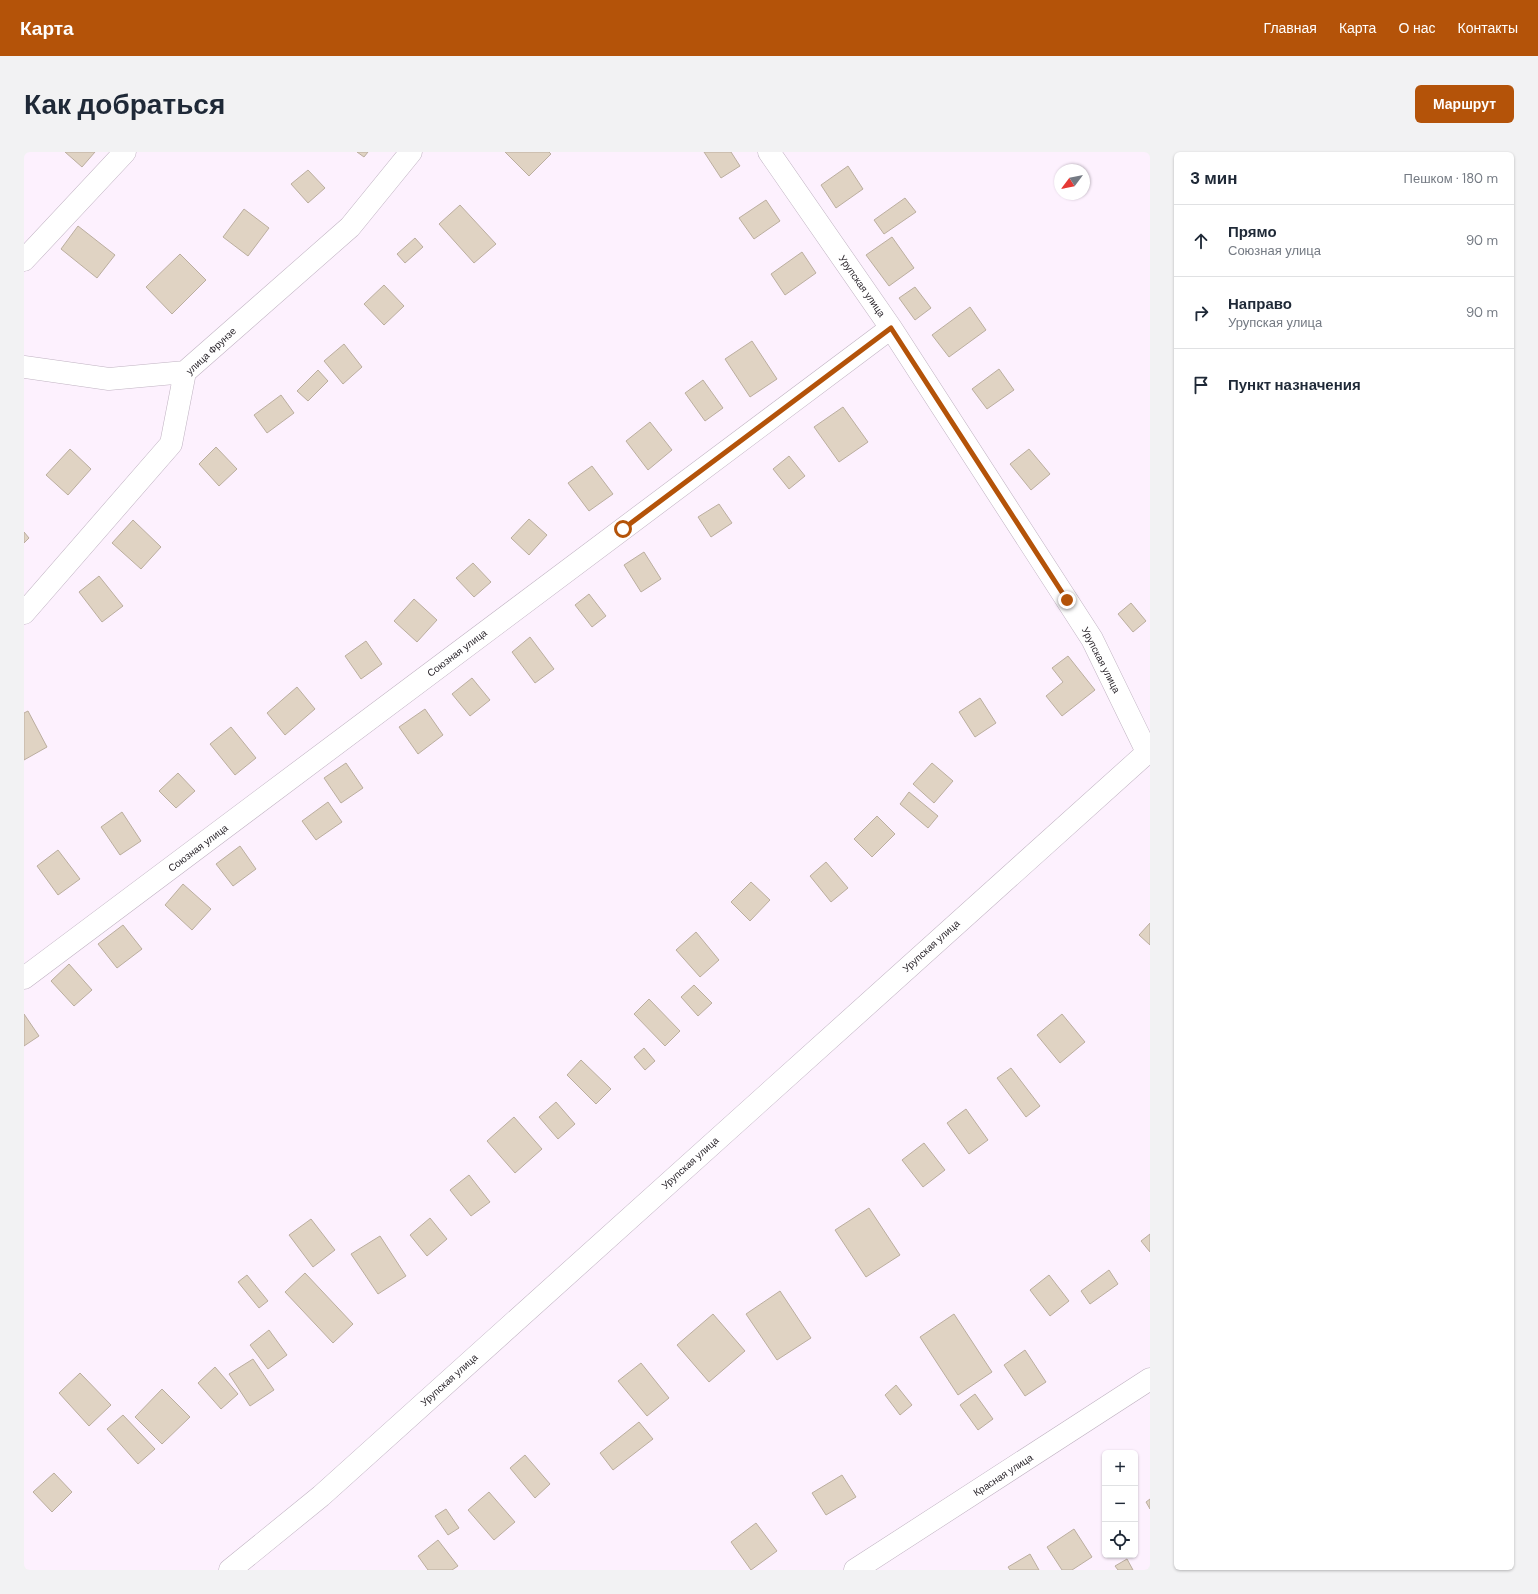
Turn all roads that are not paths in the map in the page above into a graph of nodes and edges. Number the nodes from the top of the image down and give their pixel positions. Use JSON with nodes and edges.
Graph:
{"nodes":[{"id":1,"x":125,"y":152,"type":"edge"},
{"id":2,"x":411,"y":152,"type":"edge"},
{"id":3,"x":769,"y":152,"type":"edge"},
{"id":4,"x":24,"y":260,"type":"edge"},
{"id":5,"x":891,"y":328,"type":"junction"},
{"id":6,"x":24,"y":367,"type":"edge"},
{"id":7,"x":185,"y":372,"type":"junction"},
{"id":8,"x":24,"y":613,"type":"edge"},
{"id":9,"x":1149,"y":753,"type":"edge"},
{"id":10,"x":24,"y":978,"type":"edge"},
{"id":11,"x":1150,"y":1379,"type":"edge"},
{"id":12,"x":230,"y":1570,"type":"edge"},
{"id":13,"x":855,"y":1570,"type":"edge"}],
"edges":[{"from":1,"to":4,"type":"street"},
{"from":2,"to":7,"type":"street","name":"улица Фрунзе"},
{"from":3,"to":5,"type":"street","name":"Урупская улица"},
{"from":5,"to":9,"type":"street","name":"Урупская улица"},
{"from":5,"to":10,"type":"street","name":"Союзная улица"},
{"from":6,"to":7,"type":"street"},
{"from":7,"to":8,"type":"street","name":"улица Фрунзе"},
{"from":9,"to":12,"type":"street","name":"Урупская улица"},
{"from":11,"to":13,"type":"street","name":"Красная улица"}]}
